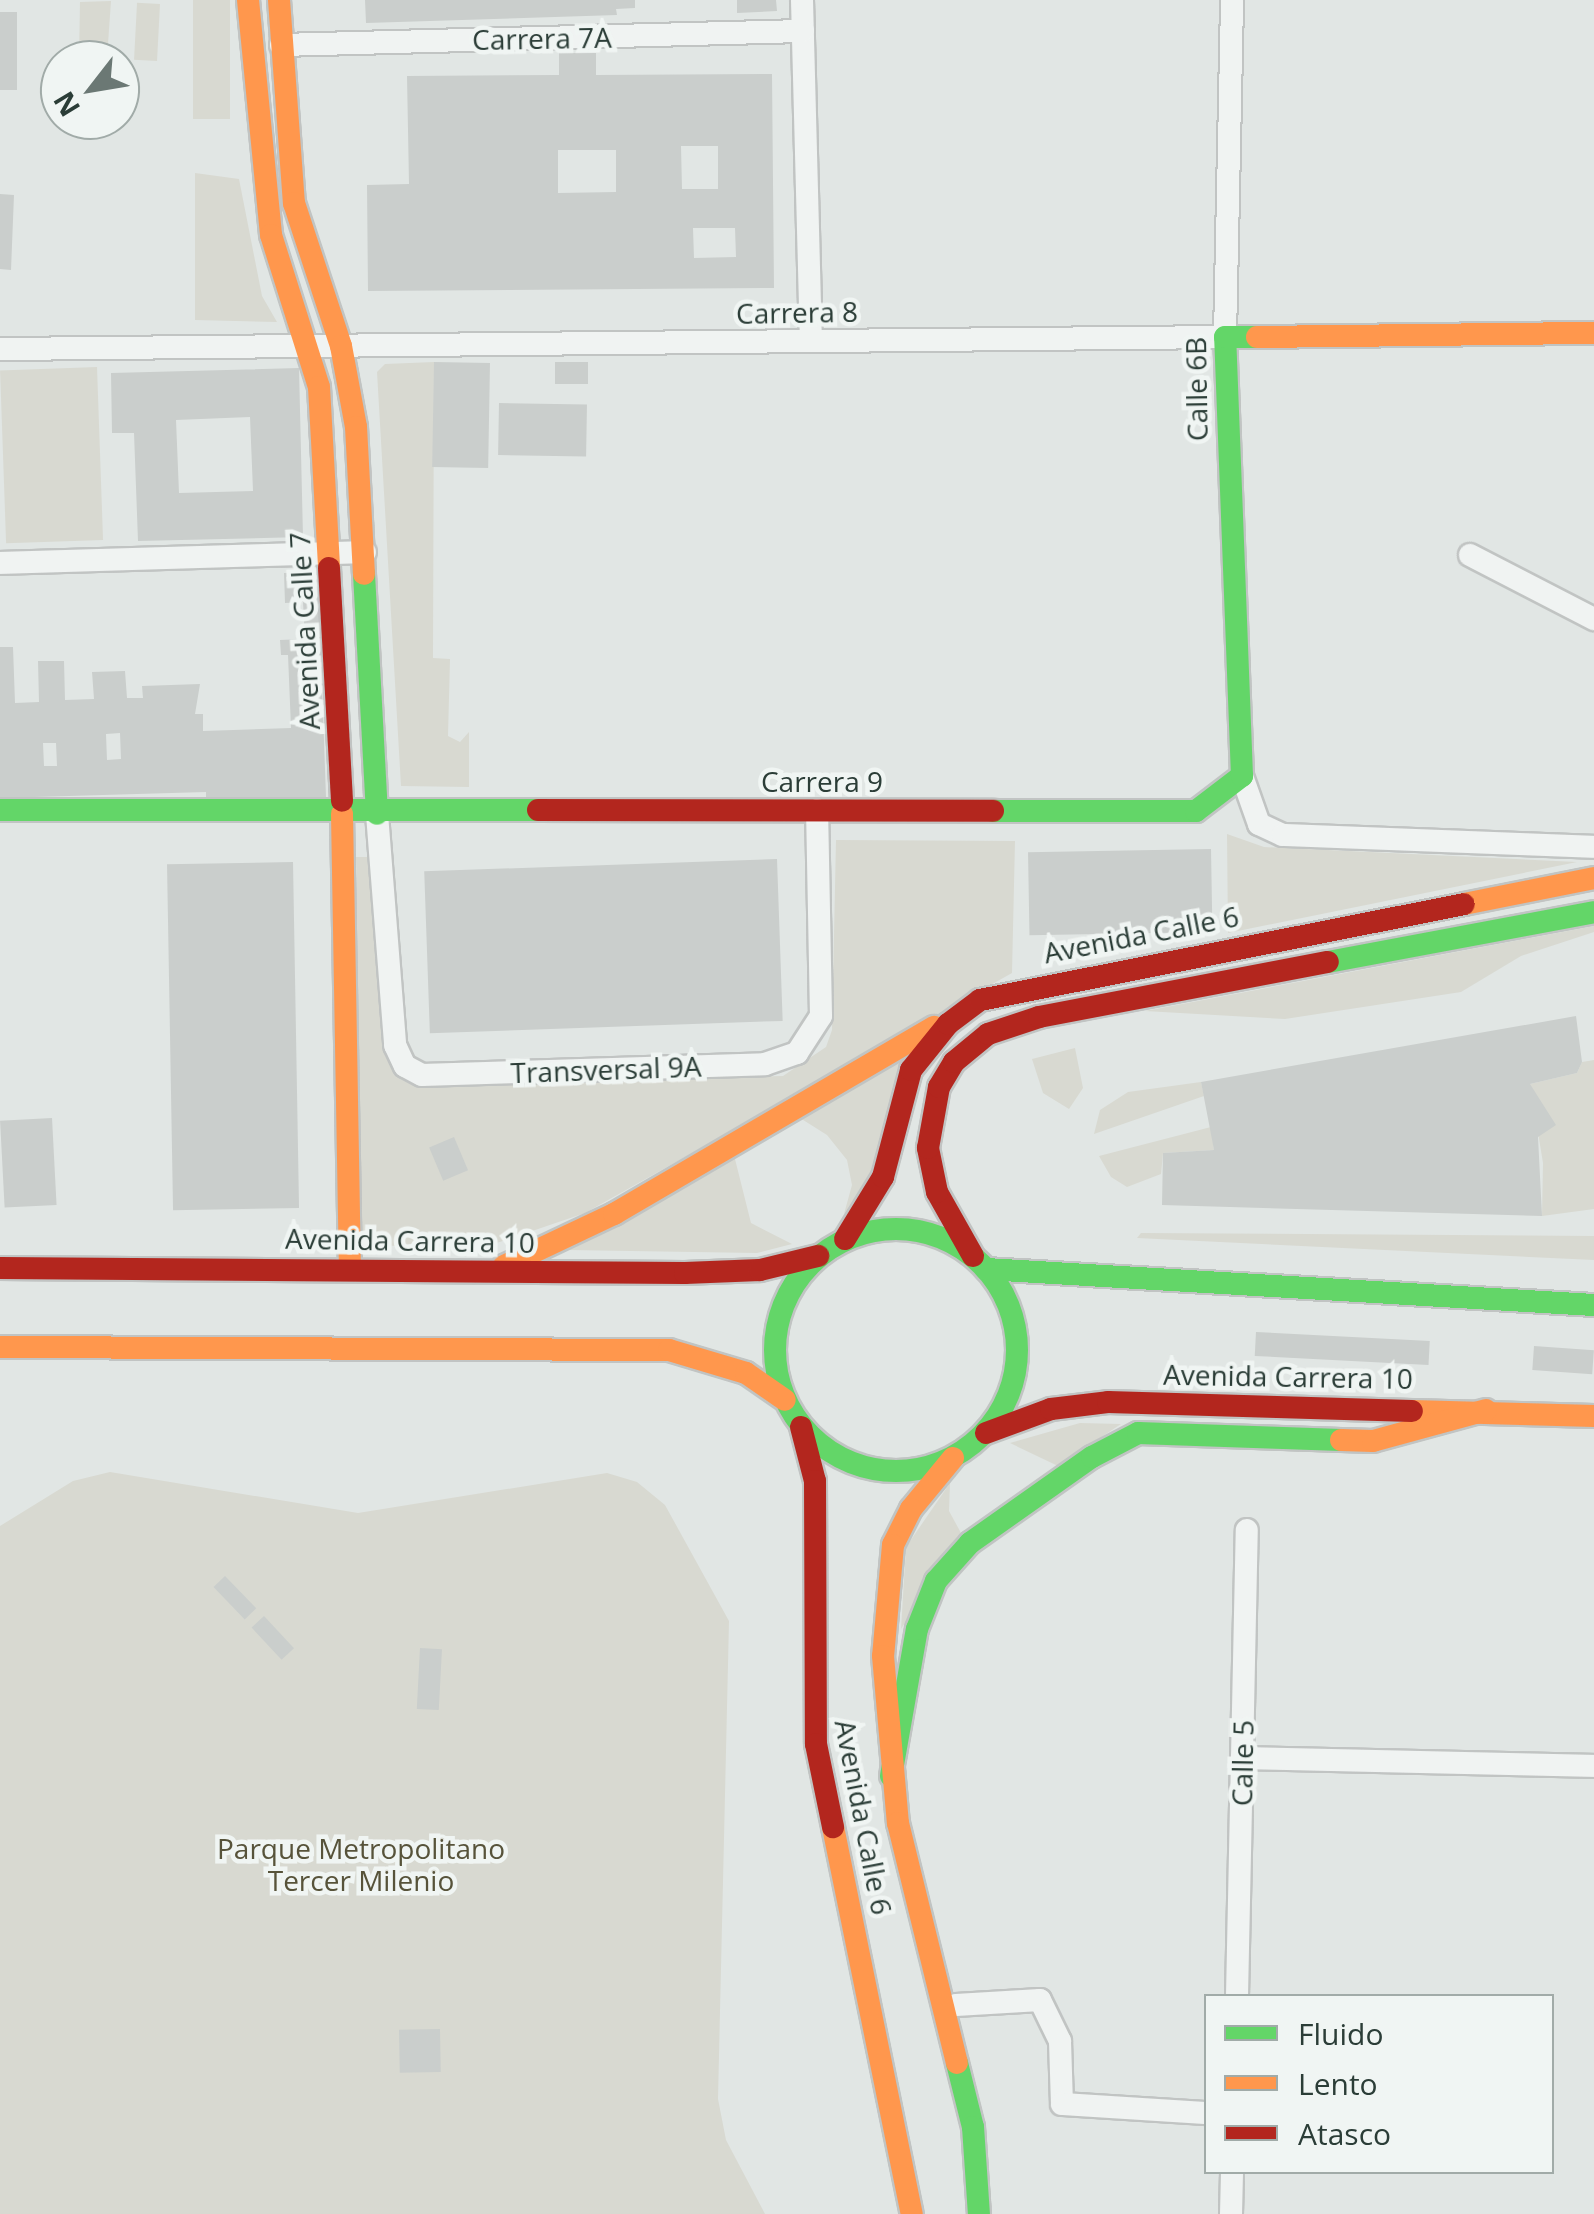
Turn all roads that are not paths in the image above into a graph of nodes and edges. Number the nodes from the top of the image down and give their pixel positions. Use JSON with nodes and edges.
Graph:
{"nodes":[{"id":1,"x":248,"y":0,"type":"edge"},
{"id":2,"x":280,"y":0,"type":"edge"},
{"id":3,"x":802,"y":0,"type":"edge"},
{"id":4,"x":1232,"y":0,"type":"edge"},
{"id":5,"x":803,"y":31,"type":"junction"},
{"id":6,"x":282,"y":45,"type":"junction"},
{"id":7,"x":1594,"y":333,"type":"edge"},
{"id":8,"x":1225,"y":336,"type":"junction"},
{"id":9,"x":811,"y":342,"type":"junction"},
{"id":10,"x":341,"y":346,"type":"junction"},
{"id":11,"x":309,"y":347,"type":"junction"},
{"id":12,"x":0,"y":349,"type":"edge"},
{"id":13,"x":364,"y":552,"type":"junction"},
{"id":14,"x":330,"y":553,"type":"junction"},
{"id":15,"x":1470,"y":556,"type":"dead end"},
{"id":16,"x":0,"y":562,"type":"edge"},
{"id":17,"x":1594,"y":619,"type":"edge"},
{"id":18,"x":1242,"y":776,"type":"junction"},
{"id":19,"x":342,"y":808,"type":"junction"},
{"id":20,"x":0,"y":810,"type":"edge"},
{"id":21,"x":816,"y":810,"type":"junction"},
{"id":22,"x":377,"y":814,"type":"junction"},
{"id":23,"x":1594,"y":847,"type":"edge"},
{"id":24,"x":1594,"y":878,"type":"edge"},
{"id":25,"x":1594,"y":912,"type":"edge"},
{"id":26,"x":962,"y":1010,"type":"junction"},
{"id":27,"x":845,"y":1239,"type":"junction"},
{"id":28,"x":818,"y":1256,"type":"junction"},
{"id":29,"x":979,"y":1262,"type":"junction"},
{"id":30,"x":0,"y":1268,"type":"edge"},
{"id":31,"x":350,"y":1268,"type":"junction"},
{"id":32,"x":489,"y":1272,"type":"junction"},
{"id":33,"x":1594,"y":1305,"type":"edge"},
{"id":34,"x":0,"y":1346,"type":"edge"},
{"id":35,"x":785,"y":1400,"type":"junction"},
{"id":36,"x":1486,"y":1410,"type":"junction"},
{"id":37,"x":1594,"y":1416,"type":"edge"},
{"id":38,"x":802,"y":1427,"type":"junction"},
{"id":39,"x":986,"y":1433,"type":"junction"},
{"id":40,"x":953,"y":1458,"type":"junction"},
{"id":41,"x":1247,"y":1530,"type":"dead end"},
{"id":42,"x":1242,"y":1758,"type":"junction"},
{"id":43,"x":1594,"y":1766,"type":"edge"},
{"id":44,"x":891,"y":1776,"type":"junction"},
{"id":45,"x":1237,"y":1994,"type":"edge"},
{"id":46,"x":956,"y":2004,"type":"dead end"},
{"id":47,"x":1204,"y":2113,"type":"edge"},
{"id":48,"x":1232,"y":2174,"type":"edge"},
{"id":49,"x":912,"y":2214,"type":"edge"},
{"id":50,"x":979,"y":2214,"type":"edge"},
{"id":51,"x":1231,"y":2214,"type":"edge"}],
"edges":[{"from":1,"to":11,"type":"main road","name":"Avenida Calle 7"},
{"from":2,"to":6,"type":"main road"},
{"from":3,"to":5,"type":"street"},
{"from":4,"to":8,"type":"street","name":"Calle 6B"},
{"from":5,"to":6,"type":"street","name":"Carrera 7A"},
{"from":5,"to":9,"type":"street"},
{"from":6,"to":10,"type":"main road"},
{"from":7,"to":8,"type":"main road","name":"Carrera 8"},
{"from":8,"to":9,"type":"street","name":"Carrera 8"},
{"from":8,"to":18,"type":"main road","name":"Calle 6B"},
{"from":9,"to":10,"type":"street","name":"Carrera 8"},
{"from":10,"to":11,"type":"street","name":"Carrera 8"},
{"from":10,"to":13,"type":"main road"},
{"from":11,"to":12,"type":"street","name":"Carrera 8"},
{"from":11,"to":14,"type":"main road","name":"Avenida Calle 7"},
{"from":13,"to":14,"type":"street"},
{"from":13,"to":22,"type":"main road"},
{"from":14,"to":16,"type":"street"},
{"from":14,"to":19,"type":"main road","name":"Avenida Calle 7"},
{"from":15,"to":17,"type":"street"},
{"from":18,"to":21,"type":"main road","name":"Carrera 9"},
{"from":18,"to":23,"type":"street"},
{"from":19,"to":20,"type":"main road","name":"Carrera 9"},
{"from":19,"to":22,"type":"main road","name":"Carrera 9"},
{"from":19,"to":31,"type":"main road","name":"Avenida Calle 7"},
{"from":21,"to":22,"type":"main road","name":"Carrera 9"},
{"from":21,"to":22,"type":"street","name":"Transversal 9A"},
{"from":24,"to":26,"type":"main road","name":"Avenida Calle 6"},
{"from":25,"to":29,"type":"main road"},
{"from":26,"to":27,"type":"main road","name":"Avenida Calle 6"},
{"from":26,"to":32,"type":"main road"},
{"from":27,"to":28,"type":"main road"},
{"from":27,"to":29,"type":"main road"},
{"from":28,"to":32,"type":"main road","name":"Avenida Carrera 10"},
{"from":28,"to":35,"type":"main road"},
{"from":29,"to":33,"type":"main road"},
{"from":29,"to":39,"type":"main road"},
{"from":30,"to":31,"type":"main road","name":"Avenida Carrera 10"},
{"from":31,"to":32,"type":"main road","name":"Avenida Carrera 10"},
{"from":34,"to":35,"type":"main road"},
{"from":35,"to":38,"type":"main road"},
{"from":36,"to":37,"type":"main road","name":"Avenida Carrera 10"},
{"from":36,"to":39,"type":"main road","name":"Avenida Carrera 10"},
{"from":36,"to":44,"type":"main road"},
{"from":38,"to":40,"type":"main road"},
{"from":38,"to":49,"type":"main road","name":"Avenida Calle 6"},
{"from":39,"to":40,"type":"main road"},
{"from":40,"to":44,"type":"main road","name":"Avenida Calle 6"},
{"from":41,"to":42,"type":"street","name":"Calle 5"},
{"from":42,"to":43,"type":"street"},
{"from":42,"to":45,"type":"street","name":"Calle 5"},
{"from":44,"to":50,"type":"main road","name":"Avenida Calle 6"},
{"from":46,"to":47,"type":"street"},
{"from":48,"to":51,"type":"street"}]}
